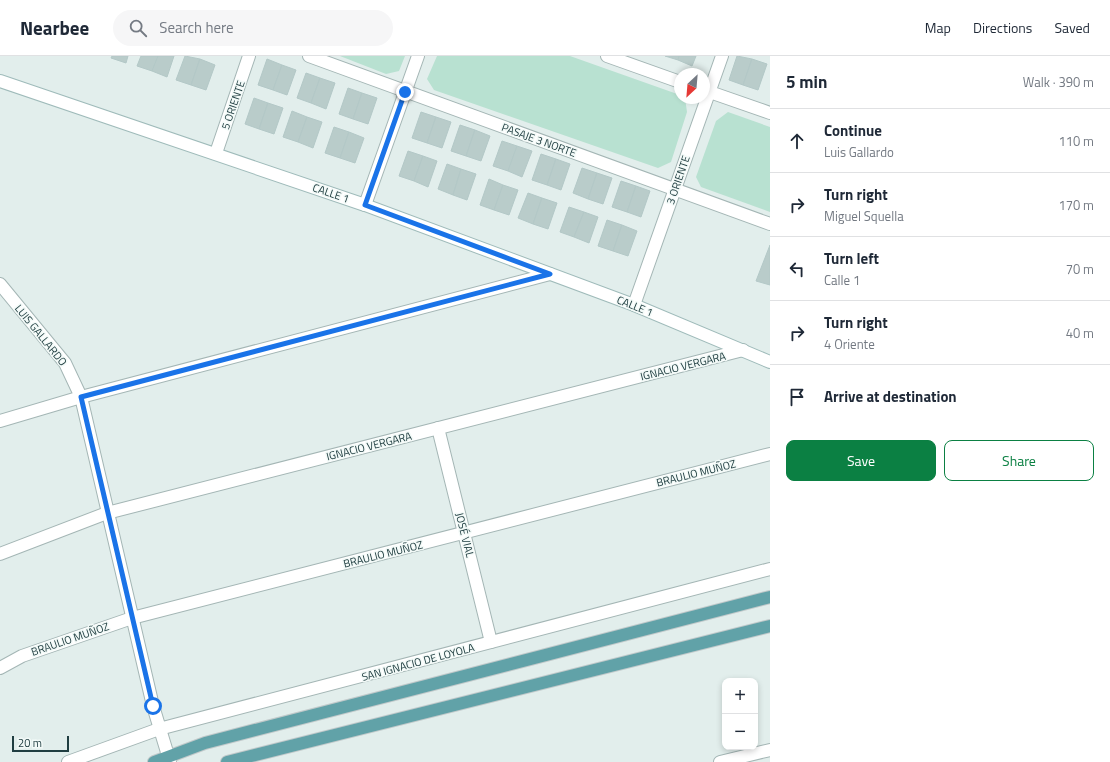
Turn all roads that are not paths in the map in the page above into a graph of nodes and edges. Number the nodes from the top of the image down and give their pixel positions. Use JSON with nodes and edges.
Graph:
{"nodes":[{"id":1,"x":249,"y":56,"type":"edge"},
{"id":2,"x":309,"y":56,"type":"edge"},
{"id":3,"x":418,"y":56,"type":"edge"},
{"id":4,"x":607,"y":56,"type":"edge"},
{"id":5,"x":722,"y":56,"type":"edge"},
{"id":6,"x":674,"y":80,"type":"edge"},
{"id":7,"x":0,"y":81,"type":"edge"},
{"id":8,"x":710,"y":84,"type":"edge"},
{"id":9,"x":405,"y":92,"type":"junction"},
{"id":10,"x":710,"y":92,"type":"edge"},
{"id":11,"x":703,"y":104,"type":"edge"},
{"id":12,"x":770,"y":113,"type":"edge"},
{"id":13,"x":216,"y":153,"type":"junction"},
{"id":14,"x":675,"y":189,"type":"junction"},
{"id":15,"x":365,"y":205,"type":"junction"},
{"id":16,"x":770,"y":224,"type":"edge"},
{"id":17,"x":550,"y":274,"type":"junction"},
{"id":18,"x":0,"y":284,"type":"edge"},
{"id":19,"x":634,"y":305,"type":"junction"},
{"id":20,"x":743,"y":350,"type":"junction"},
{"id":21,"x":770,"y":362,"type":"edge"},
{"id":22,"x":81,"y":397,"type":"junction"},
{"id":23,"x":0,"y":421,"type":"edge"},
{"id":24,"x":438,"y":428,"type":"junction"},
{"id":25,"x":770,"y":454,"type":"edge"},
{"id":26,"x":107,"y":513,"type":"junction"},
{"id":27,"x":464,"y":533,"type":"junction"},
{"id":28,"x":0,"y":554,"type":"edge"},
{"id":29,"x":770,"y":569,"type":"edge"},
{"id":30,"x":770,"y":597,"type":"edge"},
{"id":31,"x":132,"y":618,"type":"junction"},
{"id":32,"x":770,"y":626,"type":"edge"},
{"id":33,"x":491,"y":642,"type":"junction"},
{"id":34,"x":0,"y":668,"type":"edge"},
{"id":35,"x":159,"y":729,"type":"junction"},
{"id":36,"x":770,"y":750,"type":"edge"},
{"id":37,"x":169,"y":759,"type":"edge"},
{"id":38,"x":68,"y":762,"type":"edge"},
{"id":39,"x":154,"y":762,"type":"edge"},
{"id":40,"x":227,"y":762,"type":"edge"},
{"id":41,"x":720,"y":762,"type":"edge"}],
"edges":[{"from":1,"to":13,"type":"street","name":"5 ORIENTE"},
{"from":2,"to":9,"type":"street","name":"PASAJE 3 NORTE"},
{"from":3,"to":9,"type":"street"},
{"from":4,"to":6,"type":"street"},
{"from":5,"to":8,"type":"street","name":"3 ORIENTE"},
{"from":7,"to":13,"type":"street","name":"CALLE 1"},
{"from":9,"to":14,"type":"street","name":"PASAJE 3 NORTE"},
{"from":9,"to":15,"type":"street"},
{"from":10,"to":12,"type":"street"},
{"from":11,"to":14,"type":"street","name":"3 ORIENTE"},
{"from":13,"to":15,"type":"street","name":"CALLE 1"},
{"from":14,"to":16,"type":"street","name":"PASAJE 3 NORTE"},
{"from":14,"to":19,"type":"street","name":"3 ORIENTE"},
{"from":15,"to":17,"type":"street","name":"CALLE 1"},
{"from":17,"to":19,"type":"street","name":"CALLE 1"},
{"from":17,"to":22,"type":"street"},
{"from":18,"to":22,"type":"street","name":"LUIS GALLARDO"},
{"from":19,"to":20,"type":"street","name":"CALLE 1"},
{"from":20,"to":21,"type":"street","name":"CALLE 1"},
{"from":20,"to":24,"type":"street","name":"IGNACIO VERGARA"},
{"from":22,"to":23,"type":"street"},
{"from":22,"to":26,"type":"street","name":"LUIS GALLARDO"},
{"from":24,"to":26,"type":"street","name":"IGNACIO VERGARA"},
{"from":24,"to":27,"type":"street","name":"JOSÉ VIAL"},
{"from":25,"to":27,"type":"street","name":"BRAULIO MUÑOZ"},
{"from":26,"to":28,"type":"street","name":"IGNACIO VERGARA"},
{"from":26,"to":31,"type":"street","name":"LUIS GALLARDO"},
{"from":27,"to":31,"type":"street","name":"BRAULIO MUÑOZ"},
{"from":27,"to":33,"type":"street","name":"JOSÉ VIAL"},
{"from":29,"to":33,"type":"street","name":"SAN IGNACIO DE LOYOLA"},
{"from":30,"to":37,"type":"main road"},
{"from":31,"to":34,"type":"street","name":"BRAULIO MUÑOZ"},
{"from":31,"to":35,"type":"street","name":"LUIS GALLARDO"},
{"from":32,"to":40,"type":"main road"},
{"from":33,"to":35,"type":"street","name":"SAN IGNACIO DE LOYOLA"},
{"from":35,"to":37,"type":"street","name":"LUIS GALLARDO"},
{"from":35,"to":38,"type":"street","name":"SAN IGNACIO DE LOYOLA"},
{"from":36,"to":41,"type":"street"},
{"from":37,"to":39,"type":"main road"}]}
